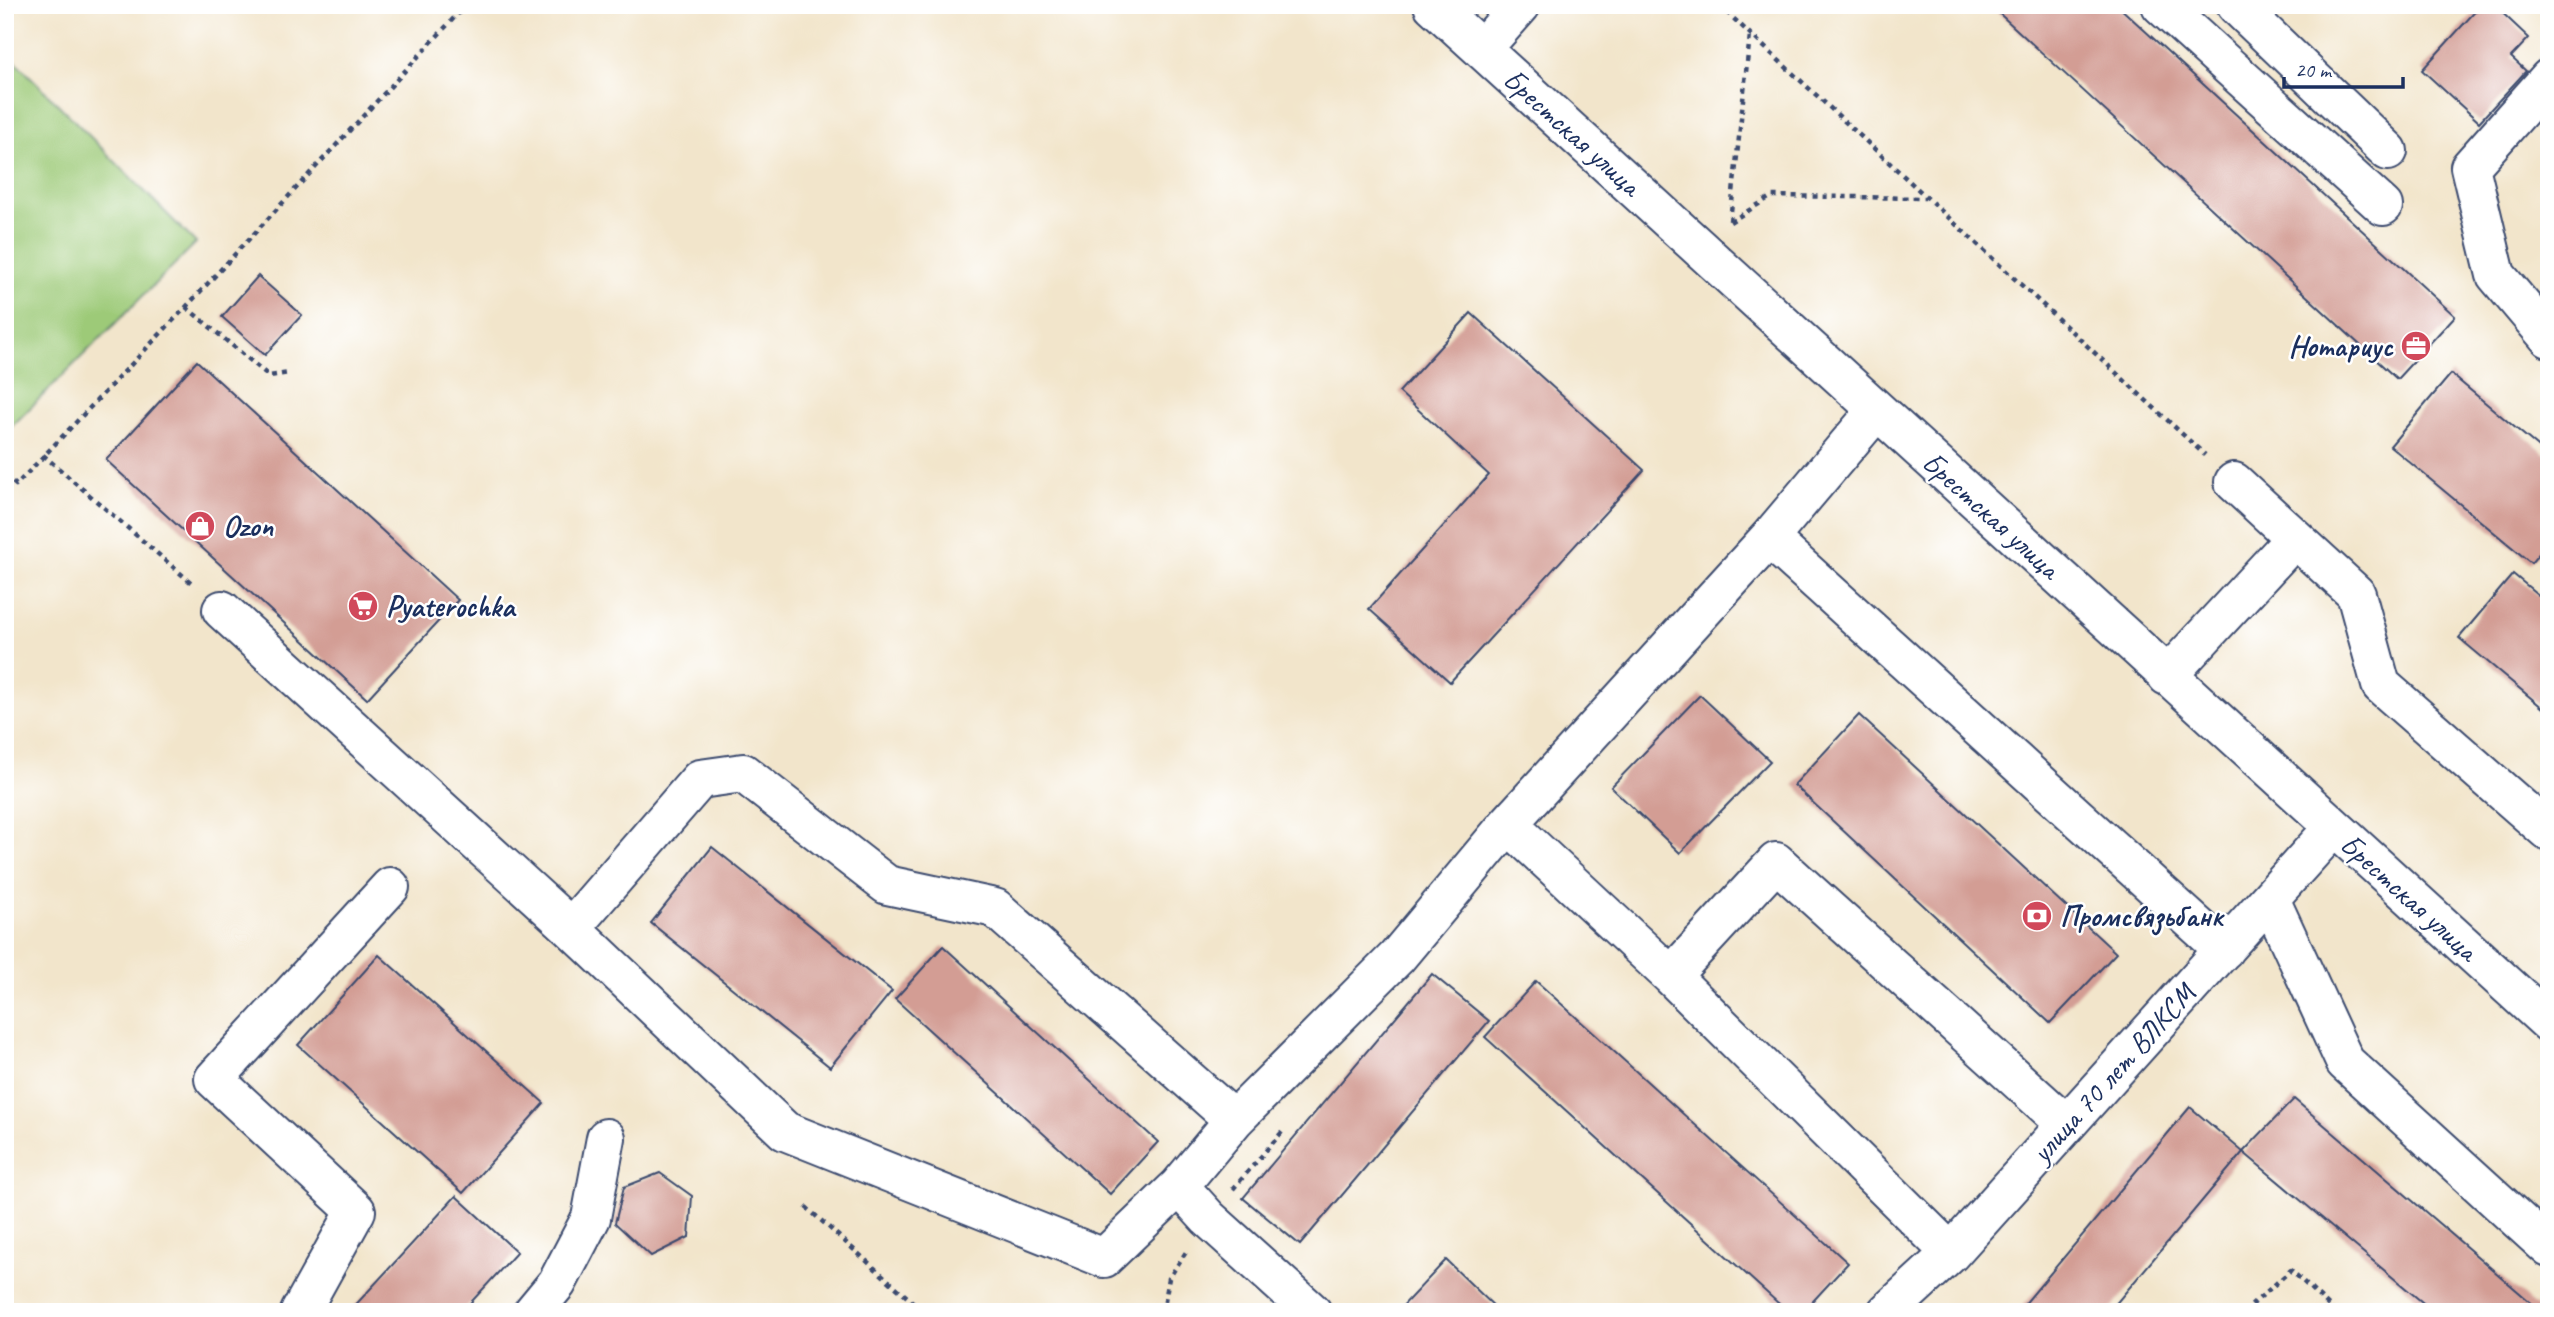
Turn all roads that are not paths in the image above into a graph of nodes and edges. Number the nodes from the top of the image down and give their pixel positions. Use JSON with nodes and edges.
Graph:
{"nodes":[{"id":1,"x":1433,"y":5,"type":"edge"},
{"id":2,"x":1521,"y":5,"type":"edge"},
{"id":3,"x":2161,"y":5,"type":"edge"},
{"id":4,"x":2236,"y":5,"type":"edge"},
{"id":5,"x":1482,"y":49,"type":"junction"},
{"id":6,"x":2549,"y":78,"type":"edge"},
{"id":7,"x":2388,"y":151,"type":"dead end"},
{"id":8,"x":2383,"y":206,"type":"dead end"},
{"id":9,"x":2549,"y":338,"type":"edge"},
{"id":10,"x":1877,"y":410,"type":"junction"},
{"id":11,"x":2234,"y":482,"type":"road end"},
{"id":12,"x":1769,"y":538,"type":"junction"},
{"id":13,"x":2295,"y":538,"type":"junction"},
{"id":14,"x":222,"y":610,"type":"road end"},
{"id":15,"x":2167,"y":676,"type":"junction"},
{"id":16,"x":1508,"y":824,"type":"junction"},
{"id":17,"x":2333,"y":828,"type":"junction"},
{"id":18,"x":2549,"y":832,"type":"edge"},
{"id":19,"x":390,"y":887,"type":"dead end"},
{"id":20,"x":2270,"y":899,"type":"junction"},
{"id":21,"x":571,"y":928,"type":"junction"},
{"id":22,"x":2224,"y":950,"type":"junction"},
{"id":23,"x":1671,"y":976,"type":"junction"},
{"id":24,"x":2545,"y":1012,"type":"edge"},
{"id":25,"x":1234,"y":1120,"type":"junction"},
{"id":26,"x":2066,"y":1124,"type":"junction"},
{"id":27,"x":606,"y":1138,"type":"dead end"},
{"id":28,"x":1179,"y":1186,"type":"junction"},
{"id":29,"x":2549,"y":1248,"type":"edge"},
{"id":30,"x":1951,"y":1253,"type":"junction"},
{"id":31,"x":300,"y":1312,"type":"edge"},
{"id":32,"x":533,"y":1312,"type":"edge"},
{"id":33,"x":1312,"y":1312,"type":"edge"},
{"id":34,"x":1887,"y":1312,"type":"edge"}],
"edges":[{"from":1,"to":5,"type":"street","name":"Брестская улица"},
{"from":2,"to":5,"type":"street"},
{"from":3,"to":8,"type":"street"},
{"from":4,"to":7,"type":"street"},
{"from":5,"to":10,"type":"street","name":"Брестская улица"},
{"from":6,"to":9,"type":"street"},
{"from":10,"to":12,"type":"street"},
{"from":10,"to":15,"type":"street","name":"Брестская улица"},
{"from":11,"to":13,"type":"street"},
{"from":12,"to":16,"type":"street"},
{"from":12,"to":22,"type":"street"},
{"from":13,"to":15,"type":"street"},
{"from":13,"to":18,"type":"street"},
{"from":14,"to":21,"type":"street"},
{"from":15,"to":17,"type":"street","name":"Брестская улица"},
{"from":16,"to":23,"type":"street"},
{"from":16,"to":25,"type":"street"},
{"from":17,"to":20,"type":"street","name":"улица 70 лет ВЛКСМ"},
{"from":17,"to":24,"type":"street","name":"Брестская улица"},
{"from":19,"to":31,"type":"street"},
{"from":20,"to":22,"type":"street","name":"улица 70 лет ВЛКСМ"},
{"from":20,"to":29,"type":"street"},
{"from":21,"to":25,"type":"street"},
{"from":21,"to":28,"type":"street"},
{"from":22,"to":26,"type":"street","name":"улица 70 лет ВЛКСМ"},
{"from":23,"to":26,"type":"street"},
{"from":23,"to":30,"type":"street"},
{"from":25,"to":28,"type":"street"},
{"from":26,"to":30,"type":"street","name":"улица 70 лет ВЛКСМ"},
{"from":27,"to":32,"type":"street"},
{"from":28,"to":33,"type":"street"},
{"from":30,"to":34,"type":"street","name":"улица 70 лет ВЛКСМ"}]}
